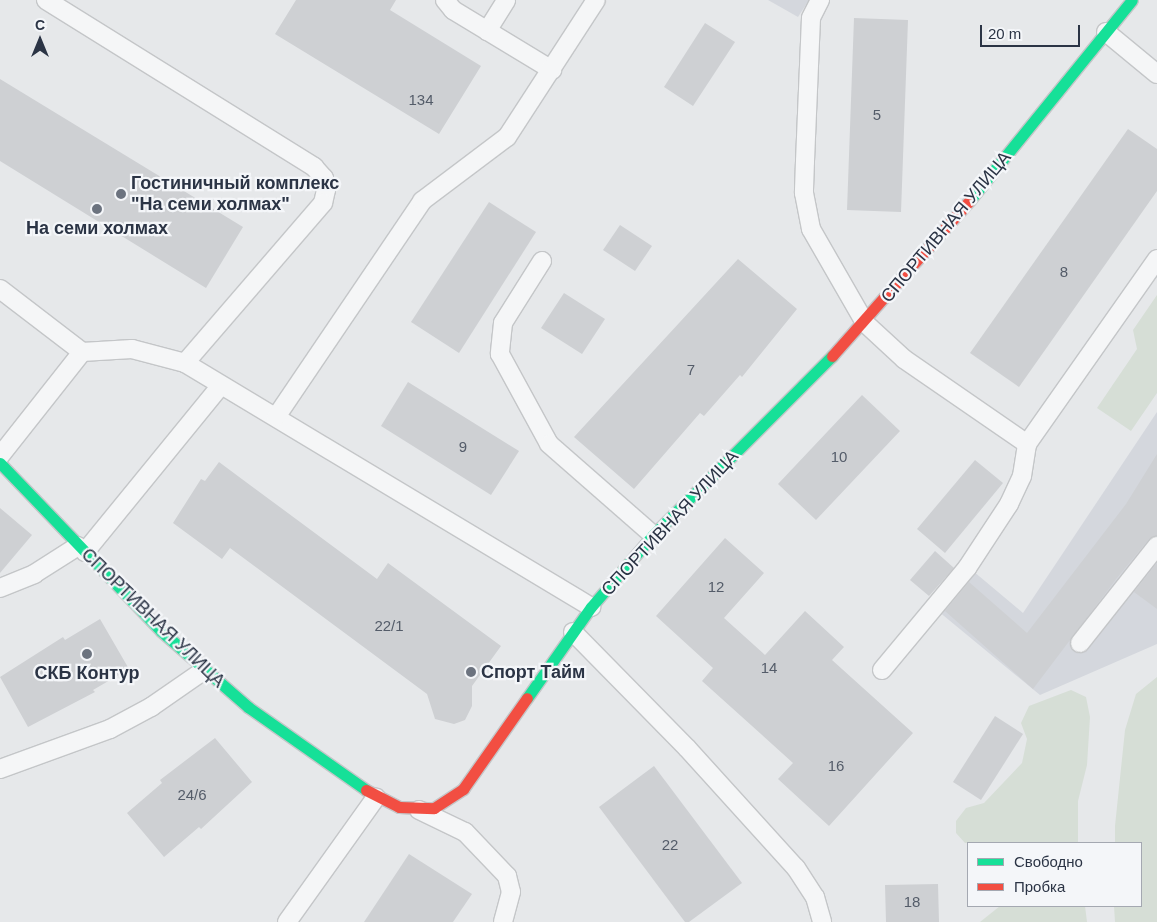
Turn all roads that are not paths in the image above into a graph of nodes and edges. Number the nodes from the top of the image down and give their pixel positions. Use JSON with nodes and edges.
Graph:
{"nodes":[{"id":1,"x":46,"y":0,"type":"edge"},
{"id":2,"x":445,"y":0,"type":"edge"},
{"id":3,"x":506,"y":0,"type":"edge"},
{"id":4,"x":596,"y":0,"type":"edge"},
{"id":5,"x":820,"y":0,"type":"edge"},
{"id":6,"x":1132,"y":0,"type":"edge"},
{"id":7,"x":487,"y":31,"type":"junction"},
{"id":8,"x":1106,"y":32,"type":"junction"},
{"id":9,"x":552,"y":70,"type":"junction"},
{"id":10,"x":1157,"y":74,"type":"edge"},
{"id":11,"x":1157,"y":259,"type":"edge"},
{"id":12,"x":542,"y":261,"type":"dead end"},
{"id":13,"x":0,"y":289,"type":"edge"},
{"id":14,"x":865,"y":323,"type":"junction"},
{"id":15,"x":82,"y":352,"type":"junction"},
{"id":16,"x":185,"y":363,"type":"junction"},
{"id":17,"x":221,"y":385,"type":"junction"},
{"id":18,"x":276,"y":417,"type":"junction"},
{"id":19,"x":1027,"y":444,"type":"junction"},
{"id":20,"x":0,"y":456,"type":"edge"},
{"id":21,"x":0,"y":462,"type":"edge"},
{"id":22,"x":652,"y":535,"type":"junction"},
{"id":23,"x":1157,"y":546,"type":"edge"},
{"id":24,"x":82,"y":549,"type":"junction"},
{"id":25,"x":0,"y":588,"type":"edge"},
{"id":26,"x":591,"y":607,"type":"junction"},
{"id":27,"x":573,"y":632,"type":"junction"},
{"id":28,"x":1080,"y":643,"type":"dead end"},
{"id":29,"x":882,"y":670,"type":"dead end"},
{"id":30,"x":203,"y":671,"type":"junction"},
{"id":31,"x":0,"y":769,"type":"edge"},
{"id":32,"x":463,"y":789,"type":"junction"},
{"id":33,"x":376,"y":797,"type":"junction"},
{"id":34,"x":418,"y":809,"type":"junction"},
{"id":35,"x":465,"y":832,"type":"junction"},
{"id":36,"x":287,"y":922,"type":"edge"},
{"id":37,"x":503,"y":922,"type":"edge"},
{"id":38,"x":822,"y":922,"type":"edge"}],
"edges":[{"from":1,"to":16,"type":"lane"},
{"from":2,"to":7,"type":"lane"},
{"from":3,"to":7,"type":"lane"},
{"from":4,"to":9,"type":"lane"},
{"from":5,"to":14,"type":"lane"},
{"from":6,"to":8,"type":"street","name":"СПОРТИВНАЯ УЛИЦА"},
{"from":7,"to":9,"type":"lane"},
{"from":8,"to":10,"type":"lane"},
{"from":8,"to":14,"type":"street","name":"СПОРТИВНАЯ УЛИЦА"},
{"from":9,"to":18,"type":"lane"},
{"from":11,"to":19,"type":"lane"},
{"from":12,"to":22,"type":"lane"},
{"from":13,"to":15,"type":"lane"},
{"from":14,"to":19,"type":"lane"},
{"from":14,"to":22,"type":"street","name":"СПОРТИВНАЯ УЛИЦА"},
{"from":15,"to":16,"type":"lane"},
{"from":15,"to":20,"type":"lane"},
{"from":16,"to":17,"type":"lane"},
{"from":17,"to":18,"type":"lane"},
{"from":17,"to":24,"type":"lane"},
{"from":18,"to":26,"type":"lane"},
{"from":19,"to":29,"type":"lane"},
{"from":21,"to":24,"type":"street","name":"СПОРТИВНАЯ УЛИЦА"},
{"from":22,"to":26,"type":"street","name":"СПОРТИВНАЯ УЛИЦА"},
{"from":23,"to":28,"type":"lane"},
{"from":24,"to":25,"type":"lane"},
{"from":24,"to":30,"type":"street","name":"СПОРТИВНАЯ УЛИЦА"},
{"from":26,"to":27,"type":"street","name":"СПОРТИВНАЯ УЛИЦА"},
{"from":27,"to":32,"type":"street","name":"СПОРТИВНАЯ УЛИЦА"},
{"from":27,"to":38,"type":"lane"},
{"from":30,"to":31,"type":"lane"},
{"from":30,"to":33,"type":"street","name":"СПОРТИВНАЯ УЛИЦА"},
{"from":32,"to":34,"type":"street","name":"СПОРТИВНАЯ УЛИЦА"},
{"from":32,"to":35,"type":"lane"},
{"from":33,"to":34,"type":"street","name":"СПОРТИВНАЯ УЛИЦА"},
{"from":33,"to":36,"type":"lane"},
{"from":34,"to":35,"type":"lane"},
{"from":35,"to":37,"type":"lane"}]}
